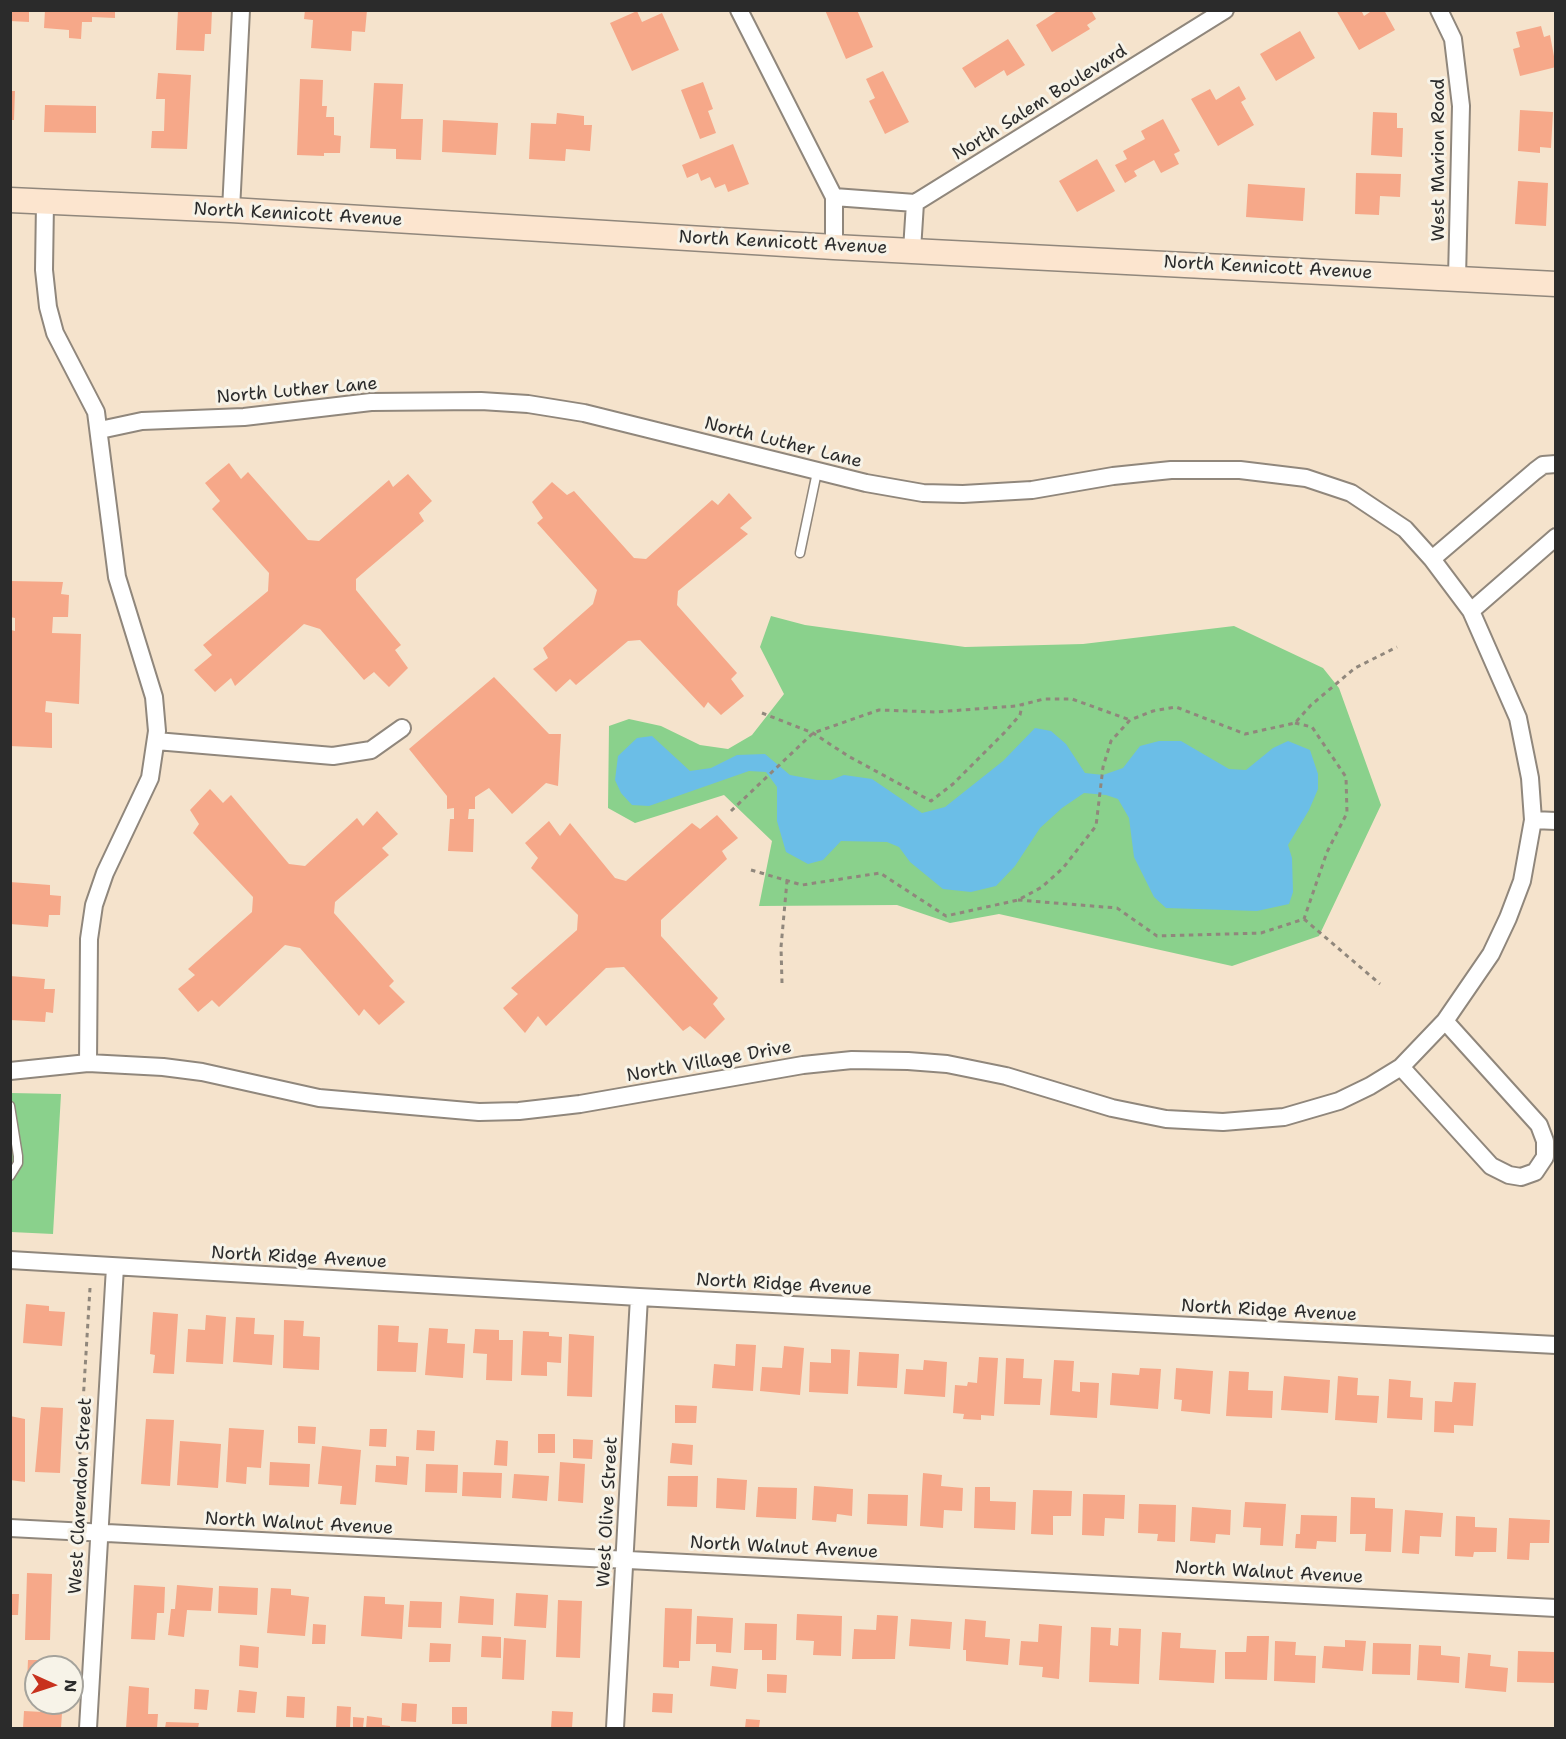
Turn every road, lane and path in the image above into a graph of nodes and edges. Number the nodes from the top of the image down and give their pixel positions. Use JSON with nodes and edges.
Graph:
{"nodes":[{"id":1,"x":241,"y":10,"type":"edge"},
{"id":2,"x":739,"y":10,"type":"edge"},
{"id":3,"x":1225,"y":10,"type":"edge"},
{"id":4,"x":1439,"y":10,"type":"edge"},
{"id":5,"x":834,"y":197,"type":"junction"},
{"id":6,"x":10,"y":200,"type":"edge"},
{"id":7,"x":45,"y":202,"type":"junction"},
{"id":8,"x":915,"y":204,"type":"junction"},
{"id":9,"x":231,"y":210,"type":"junction"},
{"id":10,"x":834,"y":248,"type":"junction"},
{"id":11,"x":912,"y":250,"type":"junction"},
{"id":12,"x":1457,"y":278,"type":"junction"},
{"id":13,"x":1556,"y":284,"type":"edge"},
{"id":14,"x":100,"y":430,"type":"junction"},
{"id":15,"x":1556,"y":464,"type":"edge"},
{"id":16,"x":818,"y":472,"type":"junction"},
{"id":17,"x":1556,"y":537,"type":"edge"},
{"id":18,"x":800,"y":553,"type":"dead end"},
{"id":19,"x":1432,"y":559,"type":"junction"},
{"id":20,"x":1471,"y":611,"type":"junction"},
{"id":21,"x":1397,"y":647,"type":"dead end"},
{"id":22,"x":1022,"y":705,"type":"junction"},
{"id":23,"x":762,"y":713,"type":"dead end"},
{"id":24,"x":1130,"y":720,"type":"junction"},
{"id":25,"x":1295,"y":723,"type":"junction"},
{"id":26,"x":402,"y":728,"type":"dead end"},
{"id":27,"x":813,"y":733,"type":"junction"},
{"id":28,"x":156,"y":741,"type":"junction"},
{"id":29,"x":731,"y":811,"type":"dead end"},
{"id":30,"x":1533,"y":820,"type":"junction"},
{"id":31,"x":1556,"y":821,"type":"edge"},
{"id":32,"x":751,"y":870,"type":"dead end"},
{"id":33,"x":787,"y":880,"type":"junction"},
{"id":34,"x":1018,"y":900,"type":"junction"},
{"id":35,"x":1304,"y":919,"type":"junction"},
{"id":36,"x":782,"y":983,"type":"dead end"},
{"id":37,"x":1380,"y":984,"type":"dead end"},
{"id":38,"x":1445,"y":1021,"type":"junction"},
{"id":39,"x":88,"y":1063,"type":"junction"},
{"id":40,"x":1401,"y":1067,"type":"junction"},
{"id":41,"x":10,"y":1071,"type":"edge"},
{"id":42,"x":10,"y":1106,"type":"edge"},
{"id":43,"x":12,"y":1128,"type":"edge"},
{"id":44,"x":10,"y":1176,"type":"edge"},
{"id":45,"x":10,"y":1260,"type":"edge"},
{"id":46,"x":115,"y":1267,"type":"junction"},
{"id":47,"x":90,"y":1288,"type":"dead end"},
{"id":48,"x":639,"y":1298,"type":"junction"},
{"id":49,"x":1556,"y":1345,"type":"edge"},
{"id":50,"x":10,"y":1528,"type":"edge"},
{"id":51,"x":75,"y":1532,"type":"junction"},
{"id":52,"x":98,"y":1533,"type":"junction"},
{"id":53,"x":625,"y":1559,"type":"junction"},
{"id":54,"x":1556,"y":1608,"type":"edge"},
{"id":55,"x":88,"y":1728,"type":"edge"},
{"id":56,"x":615,"y":1728,"type":"edge"}],
"edges":[{"from":1,"to":9,"type":"street"},
{"from":2,"to":5,"type":"street"},
{"from":3,"to":8,"type":"street","name":"North Salem Boulevard"},
{"from":4,"to":12,"type":"street","name":"West Marion Road"},
{"from":5,"to":8,"type":"street"},
{"from":5,"to":10,"type":"street"},
{"from":6,"to":7,"type":"street","name":"North Kennicott Avenue"},
{"from":7,"to":9,"type":"street","name":"North Kennicott Avenue"},
{"from":7,"to":14,"type":"street"},
{"from":8,"to":11,"type":"street"},
{"from":9,"to":10,"type":"street","name":"North Kennicott Avenue"},
{"from":10,"to":11,"type":"street","name":"North Kennicott Avenue"},
{"from":11,"to":12,"type":"street","name":"North Kennicott Avenue"},
{"from":12,"to":13,"type":"street","name":"North Kennicott Avenue"},
{"from":14,"to":16,"type":"street","name":"North Luther Lane"},
{"from":14,"to":28,"type":"street"},
{"from":15,"to":19,"type":"street"},
{"from":16,"to":18,"type":"lane"},
{"from":16,"to":19,"type":"street","name":"North Luther Lane"},
{"from":17,"to":20,"type":"street"},
{"from":19,"to":20,"type":"street","name":"North Luther Lane"},
{"from":20,"to":30,"type":"street","name":"North Luther Lane"},
{"from":21,"to":25,"type":"path"},
{"from":22,"to":24,"type":"path"},
{"from":22,"to":27,"type":"path"},
{"from":22,"to":27,"type":"path"},
{"from":23,"to":27,"type":"path"},
{"from":24,"to":25,"type":"path"},
{"from":24,"to":34,"type":"path"},
{"from":25,"to":35,"type":"path"},
{"from":26,"to":28,"type":"street"},
{"from":27,"to":29,"type":"path"},
{"from":28,"to":39,"type":"street"},
{"from":30,"to":31,"type":"street"},
{"from":30,"to":38,"type":"street","name":"North Village Drive"},
{"from":32,"to":33,"type":"path"},
{"from":33,"to":34,"type":"path"},
{"from":33,"to":36,"type":"path"},
{"from":34,"to":35,"type":"path"},
{"from":35,"to":37,"type":"path"},
{"from":38,"to":40,"type":"street","name":"North Village Drive"},
{"from":38,"to":40,"type":"street"},
{"from":39,"to":40,"type":"street","name":"North Village Drive"},
{"from":39,"to":41,"type":"street","name":"North Village Drive"},
{"from":42,"to":43,"type":"lane"},
{"from":43,"to":44,"type":"lane"},
{"from":45,"to":46,"type":"street","name":"North Ridge Avenue"},
{"from":46,"to":48,"type":"street","name":"North Ridge Avenue"},
{"from":46,"to":52,"type":"street","name":"West Clarendon Street"},
{"from":47,"to":51,"type":"path"},
{"from":48,"to":49,"type":"street","name":"North Ridge Avenue"},
{"from":48,"to":53,"type":"street","name":"West Olive Street"},
{"from":50,"to":51,"type":"street","name":"North Walnut Avenue"},
{"from":51,"to":52,"type":"street","name":"North Walnut Avenue"},
{"from":52,"to":53,"type":"street","name":"North Walnut Avenue"},
{"from":52,"to":55,"type":"street","name":"West Clarendon Street"},
{"from":53,"to":54,"type":"street","name":"North Walnut Avenue"},
{"from":53,"to":56,"type":"street","name":"West Olive Street"}]}
